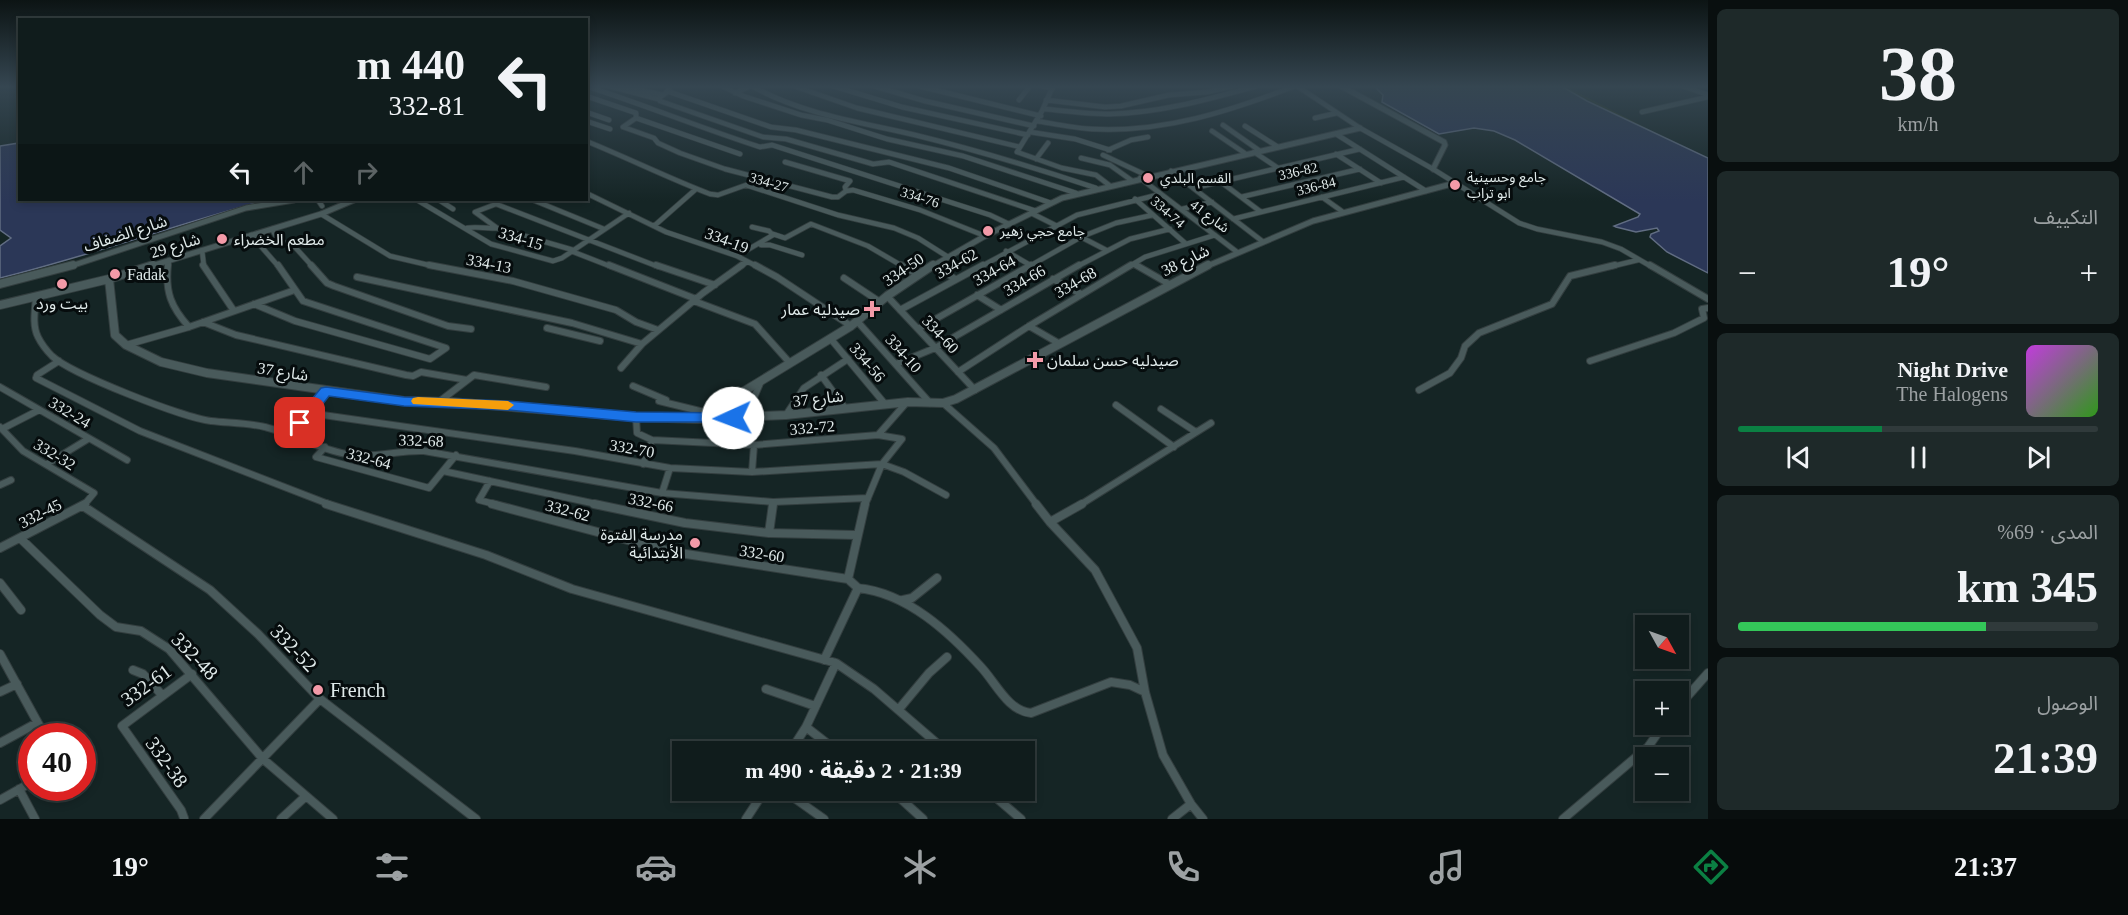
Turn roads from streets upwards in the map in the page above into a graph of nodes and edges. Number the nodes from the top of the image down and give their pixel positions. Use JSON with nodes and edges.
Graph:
{"nodes":[{"id":1,"x":596,"y":124,"type":"edge"},
{"id":2,"x":627,"y":124,"type":"edge"},
{"id":3,"x":654,"y":124,"type":"edge"},
{"id":4,"x":695,"y":124,"type":"edge"},
{"id":5,"x":728,"y":124,"type":"edge"},
{"id":6,"x":762,"y":124,"type":"edge"},
{"id":7,"x":840,"y":124,"type":"edge"},
{"id":8,"x":870,"y":124,"type":"edge"},
{"id":9,"x":924,"y":124,"type":"edge"},
{"id":10,"x":982,"y":124,"type":"edge"},
{"id":11,"x":1035,"y":124,"type":"edge"},
{"id":12,"x":1038,"y":124,"type":"edge"},
{"id":13,"x":1171,"y":124,"type":"edge"},
{"id":14,"x":1354,"y":124,"type":"edge"},
{"id":15,"x":1411,"y":124,"type":"edge"},
{"id":16,"x":1223,"y":125,"type":"dead end"},
{"id":17,"x":1245,"y":126,"type":"dead end"},
{"id":18,"x":1360,"y":128,"type":"junction"},
{"id":19,"x":610,"y":129,"type":"dead end"},
{"id":20,"x":1212,"y":131,"type":"dead end"},
{"id":21,"x":1029,"y":134,"type":"junction"},
{"id":22,"x":1336,"y":134,"type":"junction"},
{"id":23,"x":1148,"y":137,"type":"dead end"},
{"id":24,"x":588,"y":142,"type":"edge"},
{"id":25,"x":1048,"y":143,"type":"dead end"},
{"id":26,"x":1020,"y":147,"type":"junction"},
{"id":27,"x":1278,"y":147,"type":"junction"},
{"id":28,"x":1360,"y":149,"type":"junction"},
{"id":29,"x":1110,"y":150,"type":"junction"},
{"id":30,"x":1257,"y":151,"type":"junction"},
{"id":31,"x":740,"y":154,"type":"dead end"},
{"id":32,"x":1246,"y":154,"type":"junction"},
{"id":33,"x":1336,"y":154,"type":"junction"},
{"id":34,"x":1081,"y":158,"type":"dead end"},
{"id":35,"x":1036,"y":159,"type":"junction"},
{"id":36,"x":785,"y":162,"type":"dead end"},
{"id":37,"x":1278,"y":168,"type":"junction"},
{"id":38,"x":1360,"y":169,"type":"junction"},
{"id":39,"x":1433,"y":169,"type":"junction"},
{"id":40,"x":1171,"y":171,"type":"junction"},
{"id":41,"x":1144,"y":177,"type":"junction"},
{"id":42,"x":1404,"y":177,"type":"junction"},
{"id":43,"x":1131,"y":180,"type":"junction"},
{"id":44,"x":1221,"y":182,"type":"junction"},
{"id":45,"x":1381,"y":183,"type":"junction"},
{"id":46,"x":1455,"y":183,"type":"junction"},
{"id":47,"x":1109,"y":185,"type":"junction"},
{"id":48,"x":1096,"y":188,"type":"junction"},
{"id":49,"x":1194,"y":188,"type":"junction"},
{"id":50,"x":696,"y":189,"type":"junction"},
{"id":51,"x":846,"y":191,"type":"junction"},
{"id":52,"x":1426,"y":191,"type":"junction"},
{"id":53,"x":1076,"y":193,"type":"junction"},
{"id":54,"x":588,"y":194,"type":"edge"},
{"id":55,"x":1161,"y":194,"type":"junction"},
{"id":56,"x":1241,"y":197,"type":"junction"},
{"id":57,"x":1322,"y":197,"type":"junction"},
{"id":58,"x":1135,"y":199,"type":"junction"},
{"id":59,"x":288,"y":201,"type":"edge"},
{"id":60,"x":319,"y":201,"type":"edge"},
{"id":61,"x":352,"y":201,"type":"edge"},
{"id":62,"x":419,"y":201,"type":"edge"},
{"id":63,"x":441,"y":201,"type":"edge"},
{"id":64,"x":535,"y":201,"type":"edge"},
{"id":65,"x":1212,"y":202,"type":"junction"},
{"id":66,"x":1051,"y":203,"type":"junction"},
{"id":67,"x":322,"y":206,"type":"dead end"},
{"id":68,"x":453,"y":209,"type":"dead end"},
{"id":69,"x":1182,"y":209,"type":"junction"},
{"id":70,"x":1033,"y":212,"type":"junction"},
{"id":71,"x":1261,"y":212,"type":"junction"},
{"id":72,"x":1343,"y":212,"type":"junction"},
{"id":73,"x":629,"y":213,"type":"junction"},
{"id":74,"x":321,"y":214,"type":"junction"},
{"id":75,"x":1153,"y":215,"type":"junction"},
{"id":76,"x":1233,"y":219,"type":"junction"},
{"id":77,"x":1009,"y":224,"type":"junction"},
{"id":78,"x":1055,"y":225,"type":"junction"},
{"id":79,"x":654,"y":226,"type":"junction"},
{"id":80,"x":752,"y":227,"type":"dead end"},
{"id":81,"x":467,"y":228,"type":"junction"},
{"id":82,"x":497,"y":228,"type":"junction"},
{"id":83,"x":272,"y":229,"type":"junction"},
{"id":84,"x":604,"y":229,"type":"junction"},
{"id":85,"x":1170,"y":230,"type":"junction"},
{"id":86,"x":773,"y":234,"type":"junction"},
{"id":87,"x":252,"y":235,"type":"junction"},
{"id":88,"x":1215,"y":235,"type":"junction"},
{"id":89,"x":985,"y":236,"type":"junction"},
{"id":90,"x":1081,"y":237,"type":"junction"},
{"id":91,"x":589,"y":239,"type":"junction"},
{"id":92,"x":1262,"y":241,"type":"junction"},
{"id":93,"x":1185,"y":243,"type":"junction"},
{"id":94,"x":757,"y":245,"type":"junction"},
{"id":95,"x":202,"y":250,"type":"junction"},
{"id":96,"x":1106,"y":250,"type":"junction"},
{"id":97,"x":572,"y":251,"type":"junction"},
{"id":98,"x":1006,"y":251,"type":"junction"},
{"id":99,"x":1237,"y":252,"type":"junction"},
{"id":100,"x":802,"y":255,"type":"dead end"},
{"id":101,"x":737,"y":256,"type":"junction"},
{"id":102,"x":948,"y":256,"type":"junction"},
{"id":103,"x":169,"y":260,"type":"junction"},
{"id":104,"x":1639,"y":260,"type":"junction"},
{"id":105,"x":747,"y":262,"type":"junction"},
{"id":106,"x":1134,"y":264,"type":"junction"},
{"id":107,"x":934,"y":265,"type":"junction"},
{"id":108,"x":1030,"y":265,"type":"junction"},
{"id":109,"x":918,"y":274,"type":"junction"},
{"id":110,"x":357,"y":277,"type":"dead end"},
{"id":111,"x":844,"y":278,"type":"dead end"},
{"id":112,"x":109,"y":279,"type":"junction"},
{"id":113,"x":955,"y":279,"type":"junction"},
{"id":114,"x":1053,"y":279,"type":"junction"},
{"id":115,"x":1169,"y":284,"type":"junction"},
{"id":116,"x":0,"y":285,"type":"edge"},
{"id":117,"x":715,"y":285,"type":"junction"},
{"id":118,"x":292,"y":291,"type":"junction"},
{"id":119,"x":1081,"y":294,"type":"junction"},
{"id":120,"x":977,"y":295,"type":"junction"},
{"id":121,"x":887,"y":296,"type":"junction"},
{"id":122,"x":36,"y":297,"type":"junction"},
{"id":123,"x":1708,"y":299,"type":"edge"},
{"id":124,"x":695,"y":300,"type":"junction"},
{"id":125,"x":880,"y":302,"type":"junction"},
{"id":126,"x":254,"y":304,"type":"junction"},
{"id":127,"x":0,"y":305,"type":"edge"},
{"id":128,"x":1708,"y":308,"type":"edge"},
{"id":129,"x":1001,"y":309,"type":"junction"},
{"id":130,"x":900,"y":310,"type":"junction"},
{"id":131,"x":234,"y":311,"type":"junction"},
{"id":132,"x":203,"y":322,"type":"junction"},
{"id":133,"x":572,"y":323,"type":"junction"},
{"id":134,"x":854,"y":324,"type":"junction"},
{"id":135,"x":1029,"y":326,"type":"junction"},
{"id":136,"x":189,"y":327,"type":"junction"},
{"id":137,"x":547,"y":328,"type":"dead end"},
{"id":138,"x":471,"y":329,"type":"dead end"},
{"id":139,"x":918,"y":329,"type":"junction"},
{"id":140,"x":658,"y":330,"type":"junction"},
{"id":141,"x":563,"y":332,"type":"junction"},
{"id":142,"x":830,"y":338,"type":"junction"},
{"id":143,"x":600,"y":341,"type":"dead end"},
{"id":144,"x":642,"y":344,"type":"junction"},
{"id":145,"x":1060,"y":344,"type":"junction"},
{"id":146,"x":126,"y":345,"type":"junction"},
{"id":147,"x":935,"y":348,"type":"junction"},
{"id":148,"x":848,"y":359,"type":"junction"},
{"id":149,"x":59,"y":361,"type":"junction"},
{"id":150,"x":789,"y":362,"type":"junction"},
{"id":151,"x":1590,"y":362,"type":"dead end"},
{"id":152,"x":896,"y":364,"type":"junction"},
{"id":153,"x":621,"y":368,"type":"dead end"},
{"id":154,"x":958,"y":372,"type":"junction"},
{"id":155,"x":821,"y":375,"type":"junction"},
{"id":156,"x":763,"y":378,"type":"junction"},
{"id":157,"x":466,"y":380,"type":"junction"},
{"id":158,"x":633,"y":386,"type":"dead end"},
{"id":159,"x":0,"y":387,"type":"edge"},
{"id":160,"x":546,"y":387,"type":"dead end"},
{"id":161,"x":975,"y":390,"type":"junction"},
{"id":162,"x":1419,"y":390,"type":"dead end"},
{"id":163,"x":326,"y":391,"type":"junction"},
{"id":164,"x":440,"y":401,"type":"junction"},
{"id":165,"x":659,"y":401,"type":"dead end"},
{"id":166,"x":908,"y":402,"type":"junction"},
{"id":167,"x":930,"y":403,"type":"junction"},
{"id":168,"x":943,"y":403,"type":"junction"},
{"id":169,"x":675,"y":404,"type":"junction"},
{"id":170,"x":885,"y":404,"type":"junction"},
{"id":171,"x":1116,"y":405,"type":"dead end"},
{"id":172,"x":845,"y":408,"type":"junction"},
{"id":173,"x":39,"y":410,"type":"junction"},
{"id":174,"x":1161,"y":410,"type":"dead end"},
{"id":175,"x":309,"y":413,"type":"junction"},
{"id":176,"x":708,"y":413,"type":"junction"},
{"id":177,"x":786,"y":415,"type":"junction"},
{"id":178,"x":636,"y":417,"type":"junction"},
{"id":179,"x":750,"y":417,"type":"junction"},
{"id":180,"x":699,"y":419,"type":"junction"},
{"id":181,"x":1211,"y":423,"type":"dead end"},
{"id":182,"x":1,"y":428,"type":"edge"},
{"id":183,"x":1196,"y":432,"type":"junction"},
{"id":184,"x":291,"y":434,"type":"junction"},
{"id":185,"x":878,"y":435,"type":"junction"},
{"id":186,"x":88,"y":439,"type":"junction"},
{"id":187,"x":652,"y":440,"type":"junction"},
{"id":188,"x":754,"y":446,"type":"junction"},
{"id":189,"x":326,"y":447,"type":"junction"},
{"id":190,"x":1174,"y":447,"type":"junction"},
{"id":191,"x":456,"y":456,"type":"junction"},
{"id":192,"x":127,"y":460,"type":"dead end"},
{"id":193,"x":47,"y":464,"type":"junction"},
{"id":194,"x":643,"y":464,"type":"junction"},
{"id":195,"x":882,"y":464,"type":"junction"},
{"id":196,"x":670,"y":468,"type":"junction"},
{"id":197,"x":443,"y":471,"type":"junction"},
{"id":198,"x":752,"y":472,"type":"junction"},
{"id":199,"x":11,"y":480,"type":"dead end"},
{"id":200,"x":490,"y":481,"type":"junction"},
{"id":201,"x":0,"y":485,"type":"edge"},
{"id":202,"x":662,"y":492,"type":"junction"},
{"id":203,"x":946,"y":495,"type":"dead end"},
{"id":204,"x":868,"y":498,"type":"junction"},
{"id":205,"x":90,"y":500,"type":"joint"},
{"id":206,"x":773,"y":502,"type":"junction"},
{"id":207,"x":83,"y":507,"type":"junction"},
{"id":208,"x":1050,"y":522,"type":"junction"},
{"id":209,"x":769,"y":533,"type":"junction"},
{"id":210,"x":856,"y":535,"type":"junction"},
{"id":211,"x":20,"y":538,"type":"junction"},
{"id":212,"x":0,"y":548,"type":"edge"},
{"id":213,"x":673,"y":552,"type":"joint"},
{"id":214,"x":937,"y":578,"type":"dead end"},
{"id":215,"x":848,"y":579,"type":"junction"},
{"id":216,"x":0,"y":583,"type":"edge"},
{"id":217,"x":858,"y":588,"type":"junction"},
{"id":218,"x":903,"y":600,"type":"junction"},
{"id":219,"x":21,"y":610,"type":"dead end"},
{"id":220,"x":0,"y":654,"type":"edge"},
{"id":221,"x":947,"y":657,"type":"dead end"},
{"id":222,"x":824,"y":660,"type":"junction"},
{"id":223,"x":836,"y":663,"type":"junction"},
{"id":224,"x":133,"y":670,"type":"dead end"},
{"id":225,"x":1708,"y":673,"type":"edge"},
{"id":226,"x":192,"y":674,"type":"junction"},
{"id":227,"x":17,"y":684,"type":"junction"},
{"id":228,"x":766,"y":689,"type":"dead end"},
{"id":229,"x":0,"y":692,"type":"edge"},
{"id":230,"x":1145,"y":692,"type":"junction"},
{"id":231,"x":162,"y":695,"type":"junction"},
{"id":232,"x":1689,"y":695,"type":"edge"},
{"id":233,"x":320,"y":699,"type":"junction"},
{"id":234,"x":816,"y":706,"type":"junction"},
{"id":235,"x":899,"y":709,"type":"junction"},
{"id":236,"x":37,"y":723,"type":"edge"},
{"id":237,"x":122,"y":726,"type":"joint"},
{"id":238,"x":806,"y":727,"type":"junction"},
{"id":239,"x":18,"y":733,"type":"edge"},
{"id":240,"x":1656,"y":735,"type":"edge"},
{"id":241,"x":797,"y":741,"type":"edge"},
{"id":242,"x":824,"y":741,"type":"edge"},
{"id":243,"x":935,"y":741,"type":"edge"},
{"id":244,"x":0,"y":743,"type":"edge"},
{"id":245,"x":263,"y":759,"type":"junction"},
{"id":246,"x":18,"y":790,"type":"edge"},
{"id":247,"x":306,"y":796,"type":"junction"},
{"id":248,"x":0,"y":800,"type":"edge"},
{"id":249,"x":25,"y":801,"type":"edge"},
{"id":250,"x":758,"y":801,"type":"edge"},
{"id":251,"x":799,"y":801,"type":"edge"},
{"id":252,"x":903,"y":801,"type":"edge"},
{"id":253,"x":1000,"y":801,"type":"edge"},
{"id":254,"x":1191,"y":804,"type":"junction"},
{"id":255,"x":35,"y":819,"type":"edge"},
{"id":256,"x":184,"y":819,"type":"edge"},
{"id":257,"x":204,"y":819,"type":"edge"},
{"id":258,"x":281,"y":819,"type":"edge"},
{"id":259,"x":333,"y":819,"type":"edge"},
{"id":260,"x":476,"y":819,"type":"edge"},
{"id":261,"x":746,"y":819,"type":"edge"},
{"id":262,"x":824,"y":819,"type":"edge"},
{"id":263,"x":922,"y":819,"type":"edge"},
{"id":264,"x":1021,"y":819,"type":"edge"},
{"id":265,"x":1172,"y":819,"type":"edge"},
{"id":266,"x":1203,"y":819,"type":"edge"},
{"id":267,"x":1563,"y":819,"type":"edge"}],
"edges":[{"from":1,"to":19,"type":"street"},
{"from":2,"to":51,"type":"street","name":"334-76"},
{"from":3,"to":31,"type":"street"},
{"from":4,"to":77,"type":"street"},
{"from":5,"to":70,"type":"street"},
{"from":6,"to":66,"type":"street"},
{"from":7,"to":53,"type":"street"},
{"from":8,"to":48,"type":"street"},
{"from":9,"to":26,"type":"street"},
{"from":10,"to":21,"type":"street"},
{"from":11,"to":21,"type":"street"},
{"from":12,"to":13,"type":"street"},
{"from":14,"to":18,"type":"street"},
{"from":15,"to":39,"type":"street"},
{"from":16,"to":30,"type":"street"},
{"from":17,"to":27,"type":"street"},
{"from":18,"to":22,"type":"street","name":"334-50"},
{"from":18,"to":39,"type":"street"},
{"from":20,"to":32,"type":"street"},
{"from":21,"to":26,"type":"street"},
{"from":21,"to":29,"type":"street"},
{"from":22,"to":27,"type":"street","name":"334-50"},
{"from":22,"to":28,"type":"street"},
{"from":23,"to":29,"type":"street"},
{"from":24,"to":50,"type":"street","name":"334-27"},
{"from":25,"to":35,"type":"street"},
{"from":26,"to":35,"type":"street"},
{"from":27,"to":30,"type":"street","name":"334-50"},
{"from":28,"to":33,"type":"street"},
{"from":28,"to":42,"type":"street"},
{"from":29,"to":41,"type":"street","name":"شارع 41"},
{"from":30,"to":32,"type":"street","name":"334-50"},
{"from":30,"to":37,"type":"street"},
{"from":32,"to":40,"type":"street","name":"334-50"},
{"from":33,"to":37,"type":"street"},
{"from":33,"to":38,"type":"street"},
{"from":34,"to":43,"type":"street"},
{"from":35,"to":47,"type":"street"},
{"from":36,"to":51,"type":"street"},
{"from":37,"to":44,"type":"street"},
{"from":38,"to":45,"type":"street"},
{"from":38,"to":56,"type":"street","name":"336-82"},
{"from":39,"to":46,"type":"street"},
{"from":40,"to":41,"type":"street","name":"334-50"},
{"from":40,"to":49,"type":"street"},
{"from":41,"to":43,"type":"street","name":"334-50"},
{"from":41,"to":55,"type":"street","name":"شارع 41"},
{"from":42,"to":45,"type":"street","name":"336-84"},
{"from":42,"to":52,"type":"street"},
{"from":43,"to":47,"type":"street","name":"334-50"},
{"from":44,"to":49,"type":"street"},
{"from":44,"to":56,"type":"street"},
{"from":45,"to":57,"type":"street","name":"336-84"},
{"from":46,"to":52,"type":"street","name":"شارع 38"},
{"from":46,"to":104,"type":"street"},
{"from":47,"to":48,"type":"street","name":"334-50"},
{"from":48,"to":53,"type":"street","name":"334-50"},
{"from":49,"to":65,"type":"street"},
{"from":50,"to":79,"type":"street"},
{"from":50,"to":102,"type":"street","name":"334-27"},
{"from":51,"to":89,"type":"street","name":"334-76"},
{"from":52,"to":72,"type":"street","name":"شارع 38"},
{"from":53,"to":66,"type":"street","name":"334-50"},
{"from":54,"to":73,"type":"street","name":"334-19"},
{"from":55,"to":58,"type":"street","name":"334-62"},
{"from":55,"to":69,"type":"street","name":"شارع 41"},
{"from":56,"to":71,"type":"street"},
{"from":57,"to":71,"type":"street","name":"336-84"},
{"from":57,"to":72,"type":"street"},
{"from":58,"to":75,"type":"street","name":"334-74"},
{"from":58,"to":78,"type":"street","name":"334-62"},
{"from":59,"to":116,"type":"street","name":"شارع الضفاف"},
{"from":60,"to":67,"type":"street"},
{"from":61,"to":74,"type":"street","name":"شارع 29"},
{"from":62,"to":81,"type":"street","name":"334-15"},
{"from":63,"to":68,"type":"street"},
{"from":64,"to":84,"type":"street"},
{"from":65,"to":69,"type":"street"},
{"from":65,"to":76,"type":"street"},
{"from":66,"to":70,"type":"street","name":"334-50"},
{"from":69,"to":88,"type":"street","name":"شارع 41"},
{"from":70,"to":77,"type":"street","name":"334-50"},
{"from":70,"to":78,"type":"street"},
{"from":71,"to":76,"type":"street","name":"336-84"},
{"from":72,"to":92,"type":"street","name":"شارع 38"},
{"from":73,"to":79,"type":"street","name":"334-19"},
{"from":73,"to":84,"type":"street"},
{"from":74,"to":83,"type":"street","name":"شارع 29"},
{"from":74,"to":140,"type":"street","name":"334-13"},
{"from":75,"to":85,"type":"street","name":"334-74"},
{"from":75,"to":90,"type":"street","name":"334-64"},
{"from":76,"to":92,"type":"street"},
{"from":77,"to":89,"type":"street","name":"334-50"},
{"from":78,"to":98,"type":"street","name":"334-62"},
{"from":79,"to":101,"type":"street","name":"334-19"},
{"from":80,"to":86,"type":"street"},
{"from":81,"to":82,"type":"street"},
{"from":81,"to":97,"type":"street","name":"334-15"},
{"from":82,"to":91,"type":"street"},
{"from":82,"to":97,"type":"street"},
{"from":83,"to":87,"type":"street","name":"شارع 29"},
{"from":83,"to":138,"type":"street"},
{"from":84,"to":91,"type":"street"},
{"from":85,"to":93,"type":"street","name":"334-74"},
{"from":85,"to":96,"type":"street","name":"334-66"},
{"from":86,"to":94,"type":"street"},
{"from":86,"to":109,"type":"street"},
{"from":87,"to":95,"type":"street","name":"شارع 29"},
{"from":87,"to":118,"type":"street"},
{"from":88,"to":93,"type":"street","name":"334-68"},
{"from":88,"to":99,"type":"street","name":"شارع 41"},
{"from":89,"to":102,"type":"street","name":"334-50"},
{"from":90,"to":96,"type":"street"},
{"from":90,"to":108,"type":"street","name":"334-64"},
{"from":91,"to":97,"type":"street"},
{"from":91,"to":117,"type":"street"},
{"from":92,"to":99,"type":"street","name":"شارع 38"},
{"from":93,"to":106,"type":"street","name":"334-68"},
{"from":94,"to":100,"type":"street"},
{"from":94,"to":101,"type":"street"},
{"from":95,"to":103,"type":"street","name":"شارع 29"},
{"from":95,"to":131,"type":"street"},
{"from":96,"to":114,"type":"street","name":"334-66"},
{"from":97,"to":124,"type":"street"},
{"from":98,"to":108,"type":"street"},
{"from":98,"to":113,"type":"street","name":"334-62"},
{"from":99,"to":115,"type":"street","name":"شارع 38"},
{"from":101,"to":105,"type":"street","name":"334-19"},
{"from":102,"to":107,"type":"street","name":"334-50"},
{"from":103,"to":112,"type":"street","name":"شارع 29"},
{"from":103,"to":136,"type":"street"},
{"from":104,"to":123,"type":"street"},
{"from":104,"to":162,"type":"street"},
{"from":105,"to":117,"type":"street"},
{"from":105,"to":134,"type":"street","name":"334-19"},
{"from":106,"to":115,"type":"street"},
{"from":106,"to":119,"type":"street","name":"334-68"},
{"from":107,"to":109,"type":"street","name":"334-50"},
{"from":107,"to":113,"type":"street"},
{"from":108,"to":120,"type":"street","name":"334-64"},
{"from":109,"to":121,"type":"street","name":"334-50"},
{"from":110,"to":133,"type":"street"},
{"from":111,"to":125,"type":"street"},
{"from":112,"to":122,"type":"street","name":"شارع 29"},
{"from":112,"to":146,"type":"street"},
{"from":113,"to":130,"type":"street","name":"334-62"},
{"from":114,"to":119,"type":"street"},
{"from":114,"to":129,"type":"street","name":"334-66"},
{"from":115,"to":145,"type":"street","name":"شارع 38"},
{"from":117,"to":124,"type":"street"},
{"from":118,"to":126,"type":"street"},
{"from":118,"to":126,"type":"street"},
{"from":119,"to":135,"type":"street","name":"334-68"},
{"from":120,"to":129,"type":"street"},
{"from":120,"to":139,"type":"street","name":"334-64"},
{"from":121,"to":125,"type":"street","name":"334-50"},
{"from":121,"to":130,"type":"street","name":"334-60"},
{"from":122,"to":127,"type":"street","name":"شارع 29"},
{"from":122,"to":149,"type":"street","name":"332-68"},
{"from":124,"to":140,"type":"street"},
{"from":124,"to":150,"type":"street"},
{"from":125,"to":134,"type":"street","name":"334-50"},
{"from":126,"to":131,"type":"street"},
{"from":128,"to":151,"type":"street"},
{"from":129,"to":147,"type":"street","name":"334-66"},
{"from":130,"to":139,"type":"street","name":"334-60"},
{"from":131,"to":132,"type":"street"},
{"from":132,"to":136,"type":"street"},
{"from":132,"to":157,"type":"street"},
{"from":133,"to":141,"type":"street"},
{"from":133,"to":144,"type":"street"},
{"from":134,"to":142,"type":"street","name":"334-50"},
{"from":134,"to":152,"type":"street","name":"334-10"},
{"from":135,"to":145,"type":"street"},
{"from":135,"to":154,"type":"street","name":"334-68"},
{"from":136,"to":146,"type":"street"},
{"from":137,"to":141,"type":"street"},
{"from":139,"to":147,"type":"street","name":"334-60"},
{"from":140,"to":144,"type":"street"},
{"from":141,"to":143,"type":"street"},
{"from":142,"to":148,"type":"street","name":"334-56"},
{"from":142,"to":150,"type":"street","name":"334-50"},
{"from":144,"to":153,"type":"street"},
{"from":145,"to":161,"type":"street","name":"شارع 38"},
{"from":146,"to":163,"type":"street","name":"شارع 37"},
{"from":147,"to":152,"type":"street","name":"334-66"},
{"from":147,"to":154,"type":"street","name":"334-60"},
{"from":148,"to":155,"type":"street"},
{"from":148,"to":170,"type":"street","name":"334-56"},
{"from":149,"to":184,"type":"street","name":"332-68"},
{"from":149,"to":222,"type":"street"},
{"from":150,"to":156,"type":"street","name":"334-50"},
{"from":152,"to":167,"type":"street","name":"334-10"},
{"from":154,"to":161,"type":"street","name":"334-60"},
{"from":155,"to":172,"type":"street"},
{"from":155,"to":177,"type":"street"},
{"from":156,"to":176,"type":"street","name":"334-50"},
{"from":156,"to":179,"type":"street"},
{"from":157,"to":160,"type":"street"},
{"from":157,"to":164,"type":"street"},
{"from":158,"to":169,"type":"street"},
{"from":159,"to":173,"type":"street","name":"332-24"},
{"from":161,"to":168,"type":"street","name":"شارع 38"},
{"from":163,"to":164,"type":"street","name":"شارع 37"},
{"from":163,"to":175,"type":"street"},
{"from":164,"to":178,"type":"street","name":"شارع 37"},
{"from":165,"to":169,"type":"street"},
{"from":166,"to":167,"type":"street","name":"شارع 37"},
{"from":166,"to":170,"type":"street","name":"شارع 37"},
{"from":166,"to":185,"type":"street"},
{"from":167,"to":168,"type":"street","name":"شارع 37"},
{"from":168,"to":208,"type":"street"},
{"from":169,"to":176,"type":"street"},
{"from":170,"to":172,"type":"street","name":"شارع 37"},
{"from":171,"to":190,"type":"street"},
{"from":172,"to":177,"type":"street","name":"شارع 37"},
{"from":173,"to":182,"type":"street"},
{"from":173,"to":186,"type":"street","name":"332-24"},
{"from":174,"to":183,"type":"street"},
{"from":175,"to":184,"type":"street"},
{"from":175,"to":194,"type":"street","name":"332-70"},
{"from":176,"to":180,"type":"street","name":"334-50"},
{"from":177,"to":179,"type":"street","name":"شارع 37"},
{"from":178,"to":180,"type":"street","name":"شارع 37"},
{"from":178,"to":187,"type":"street"},
{"from":179,"to":180,"type":"street","name":"شارع 37"},
{"from":181,"to":183,"type":"street"},
{"from":182,"to":193,"type":"street","name":"332-32"},
{"from":183,"to":190,"type":"street"},
{"from":184,"to":189,"type":"street","name":"332-68"},
{"from":185,"to":188,"type":"street","name":"332-72"},
{"from":185,"to":195,"type":"street","name":"332-72"},
{"from":186,"to":192,"type":"street","name":"332-24"},
{"from":186,"to":193,"type":"street"},
{"from":187,"to":188,"type":"street","name":"332-72"},
{"from":187,"to":194,"type":"street"},
{"from":188,"to":198,"type":"street"},
{"from":189,"to":191,"type":"street","name":"332-68"},
{"from":189,"to":197,"type":"street","name":"332-64"},
{"from":190,"to":208,"type":"street"},
{"from":191,"to":197,"type":"street"},
{"from":191,"to":202,"type":"street","name":"332-68"},
{"from":193,"to":205,"type":"street","name":"332-32"},
{"from":194,"to":196,"type":"street","name":"332-70"},
{"from":195,"to":198,"type":"street","name":"332-70"},
{"from":195,"to":203,"type":"street","name":"332-70"},
{"from":195,"to":204,"type":"street"},
{"from":196,"to":198,"type":"street","name":"332-70"},
{"from":196,"to":202,"type":"street"},
{"from":197,"to":200,"type":"street","name":"332-66"},
{"from":199,"to":201,"type":"street"},
{"from":200,"to":209,"type":"street","name":"332-66"},
{"from":200,"to":213,"type":"street","name":"332-62"},
{"from":202,"to":206,"type":"street","name":"332-68"},
{"from":204,"to":206,"type":"street","name":"332-68"},
{"from":204,"to":210,"type":"street"},
{"from":205,"to":207,"type":"street","name":"332-45"},
{"from":206,"to":209,"type":"street"},
{"from":207,"to":211,"type":"street","name":"332-45"},
{"from":207,"to":233,"type":"street","name":"332-52"},
{"from":208,"to":230,"type":"street"},
{"from":209,"to":210,"type":"street","name":"332-66"},
{"from":210,"to":215,"type":"street"},
{"from":211,"to":212,"type":"street","name":"332-45"},
{"from":211,"to":226,"type":"street","name":"332-48"},
{"from":213,"to":215,"type":"street","name":"332-60"},
{"from":214,"to":218,"type":"street"},
{"from":215,"to":217,"type":"street"},
{"from":216,"to":219,"type":"street"},
{"from":217,"to":218,"type":"street"},
{"from":217,"to":222,"type":"street"},
{"from":218,"to":230,"type":"street"},
{"from":220,"to":227,"type":"street"},
{"from":221,"to":235,"type":"street"},
{"from":222,"to":223,"type":"street"},
{"from":223,"to":234,"type":"street"},
{"from":223,"to":235,"type":"street"},
{"from":224,"to":231,"type":"street"},
{"from":225,"to":232,"type":"street"},
{"from":226,"to":231,"type":"street","name":"332-61"},
{"from":226,"to":245,"type":"street","name":"332-48"},
{"from":227,"to":229,"type":"street"},
{"from":227,"to":236,"type":"street"},
{"from":228,"to":234,"type":"street"},
{"from":230,"to":254,"type":"street"},
{"from":231,"to":237,"type":"street","name":"332-61"},
{"from":233,"to":245,"type":"street"},
{"from":233,"to":260,"type":"street","name":"332-52"},
{"from":234,"to":238,"type":"street"},
{"from":235,"to":243,"type":"street"},
{"from":237,"to":256,"type":"street","name":"332-38"},
{"from":238,"to":241,"type":"street"},
{"from":238,"to":242,"type":"street"},
{"from":239,"to":244,"type":"street"},
{"from":240,"to":267,"type":"street"},
{"from":245,"to":247,"type":"street","name":"332-48"},
{"from":245,"to":257,"type":"street"},
{"from":246,"to":248,"type":"street"},
{"from":247,"to":258,"type":"street"},
{"from":247,"to":259,"type":"street","name":"332-48"},
{"from":249,"to":255,"type":"street"},
{"from":250,"to":261,"type":"street"},
{"from":251,"to":262,"type":"street"},
{"from":252,"to":263,"type":"street"},
{"from":253,"to":264,"type":"street"},
{"from":254,"to":265,"type":"street"},
{"from":254,"to":266,"type":"street"}]}
